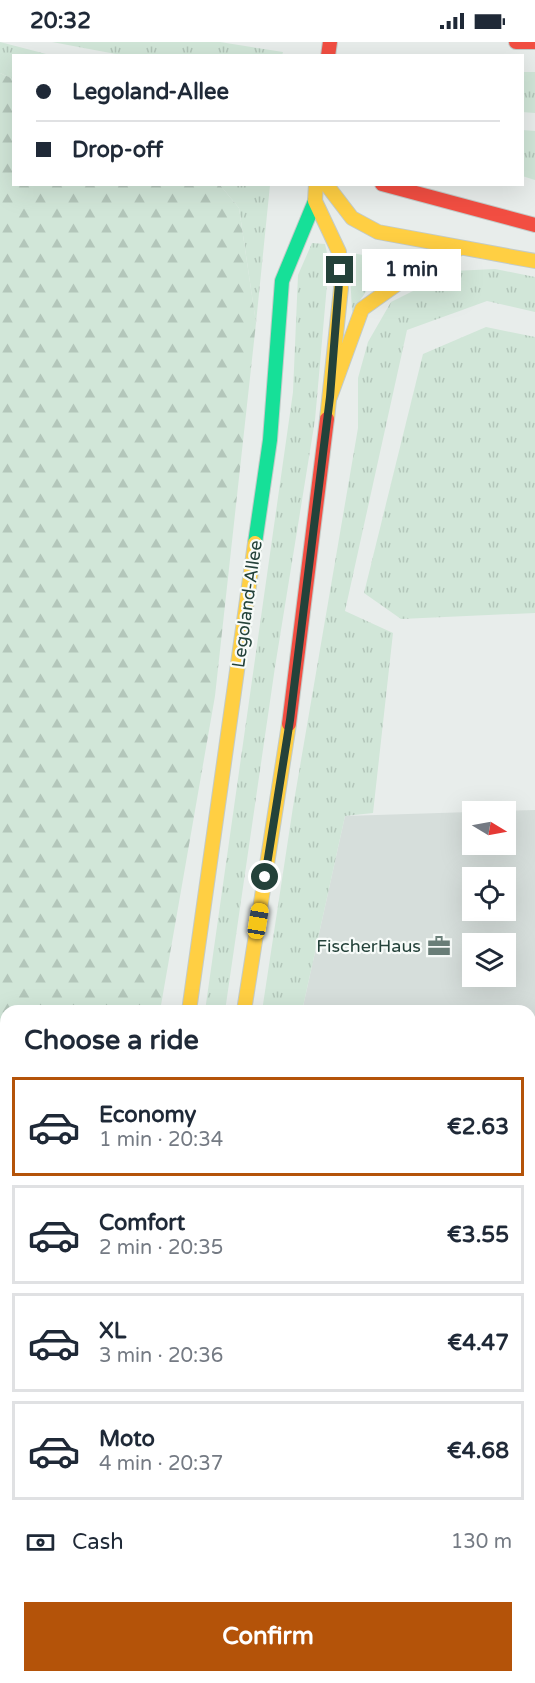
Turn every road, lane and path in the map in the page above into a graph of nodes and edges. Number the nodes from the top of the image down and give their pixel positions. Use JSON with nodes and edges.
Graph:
{"nodes":[{"id":1,"x":516,"y":42,"type":"edge"},
{"id":2,"x":535,"y":42,"type":"edge"},
{"id":3,"x":316,"y":186,"type":"edge"},
{"id":4,"x":327,"y":186,"type":"edge"},
{"id":5,"x":389,"y":186,"type":"edge"},
{"id":6,"x":315,"y":201,"type":"junction"},
{"id":7,"x":535,"y":225,"type":"edge"},
{"id":8,"x":460,"y":248,"type":"junction"},
{"id":9,"x":535,"y":261,"type":"edge"},
{"id":10,"x":330,"y":397,"type":"junction"},
{"id":11,"x":190,"y":1005,"type":"edge"},
{"id":12,"x":245,"y":1005,"type":"edge"}],
"edges":[{"from":1,"to":2,"type":"street"},
{"from":3,"to":6,"type":"street"},
{"from":4,"to":8,"type":"street"},
{"from":5,"to":7,"type":"street"},
{"from":6,"to":10,"type":"street"},
{"from":6,"to":11,"type":"street","name":"Legoland-Allee"},
{"from":8,"to":9,"type":"street"},
{"from":8,"to":10,"type":"street"},
{"from":10,"to":12,"type":"street"}]}
